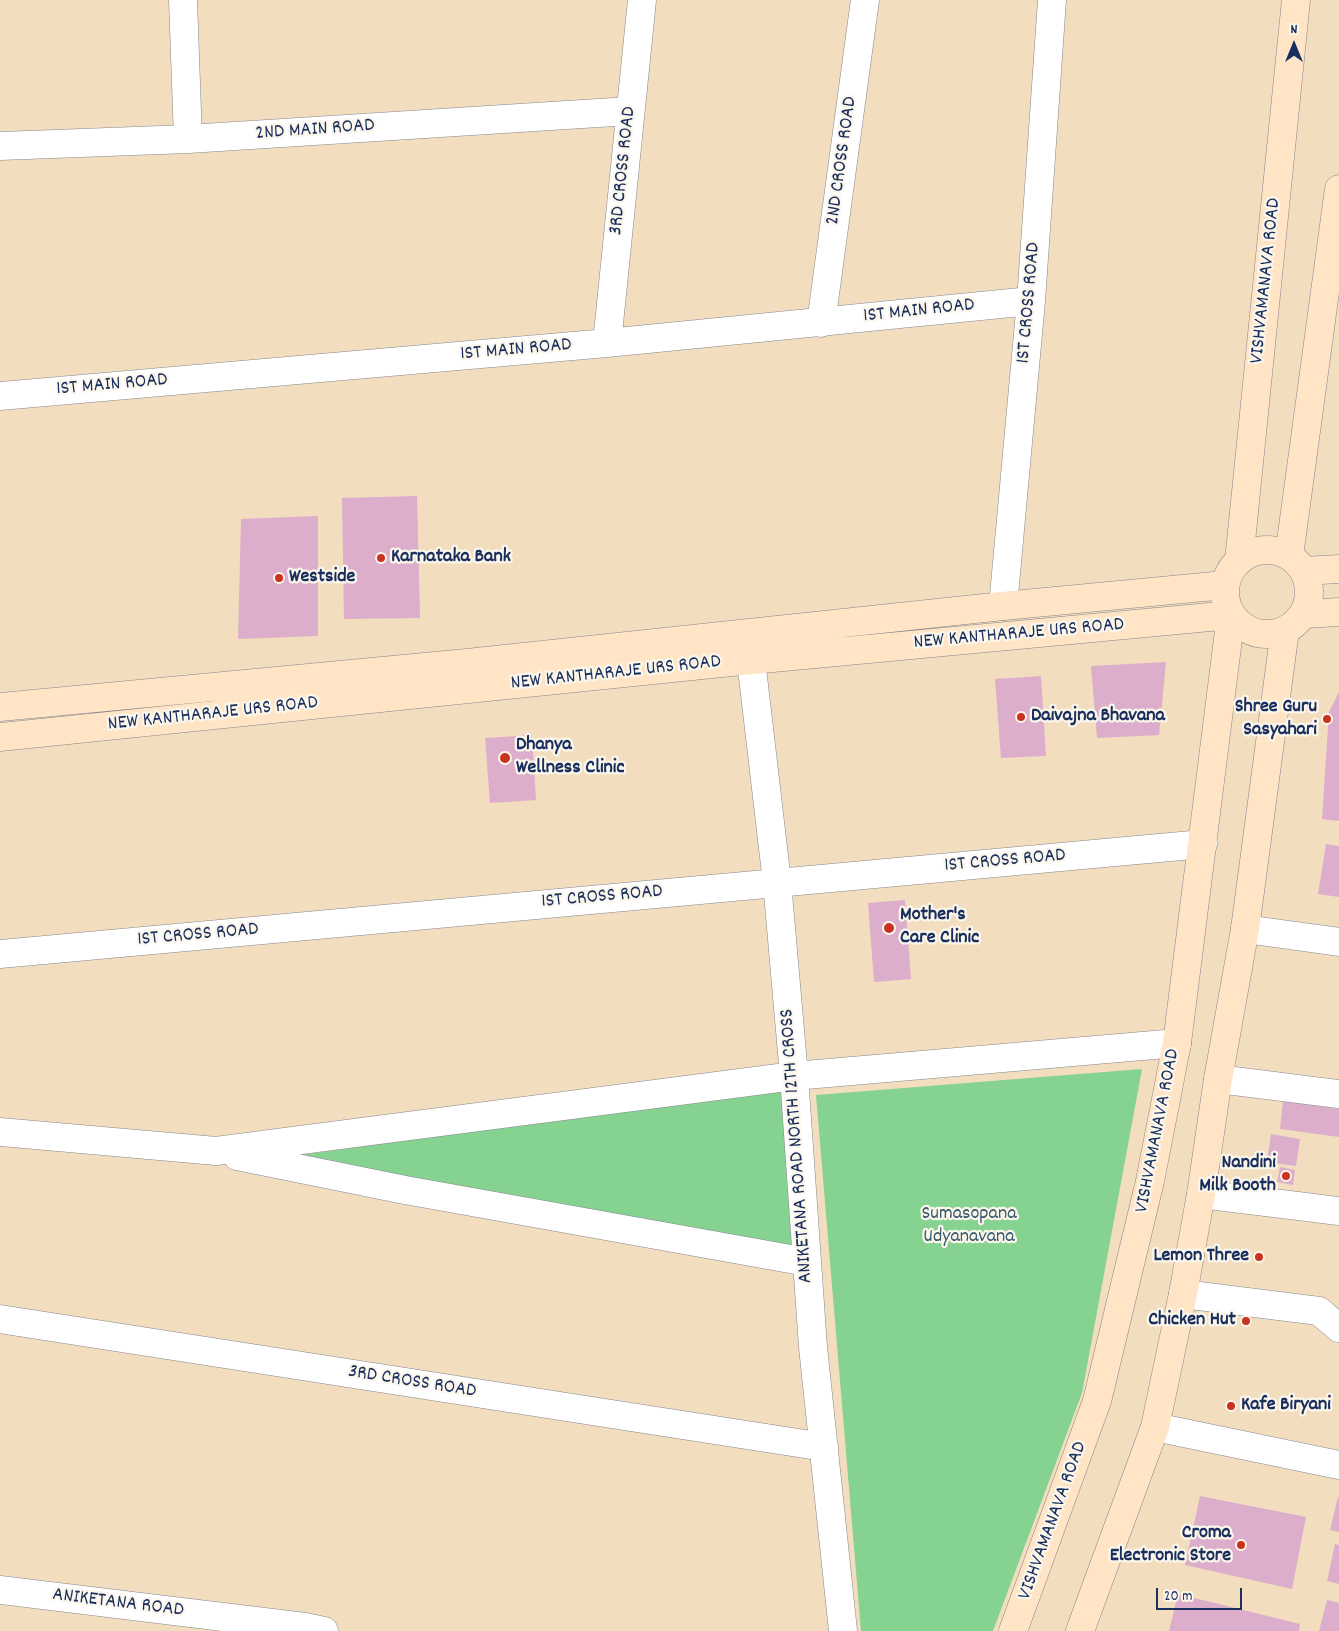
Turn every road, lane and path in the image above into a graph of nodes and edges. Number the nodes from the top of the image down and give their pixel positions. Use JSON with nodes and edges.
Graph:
{"nodes":[{"id":1,"x":183,"y":0,"type":"edge"},
{"id":2,"x":642,"y":0,"type":"edge"},
{"id":3,"x":865,"y":0,"type":"edge"},
{"id":4,"x":1052,"y":0,"type":"edge"},
{"id":5,"x":1296,"y":0,"type":"edge"},
{"id":6,"x":630,"y":111,"type":"junction"},
{"id":7,"x":188,"y":139,"type":"junction"},
{"id":8,"x":0,"y":146,"type":"edge"},
{"id":9,"x":1339,"y":189,"type":"edge"},
{"id":10,"x":1031,"y":301,"type":"junction"},
{"id":11,"x":821,"y":322,"type":"junction"},
{"id":12,"x":608,"y":342,"type":"junction"},
{"id":13,"x":0,"y":396,"type":"edge"},
{"id":14,"x":1238,"y":561,"type":"junction"},
{"id":15,"x":1296,"y":564,"type":"junction"},
{"id":16,"x":1339,"y":569,"type":"edge"},
{"id":17,"x":1225,"y":585,"type":"junction"},
{"id":18,"x":1003,"y":606,"type":"junction"},
{"id":19,"x":1339,"y":612,"type":"edge"},
{"id":20,"x":1232,"y":614,"type":"junction"},
{"id":21,"x":1294,"y":622,"type":"junction"},
{"id":22,"x":751,"y":660,"type":"junction"},
{"id":23,"x":0,"y":707,"type":"edge"},
{"id":24,"x":0,"y":737,"type":"edge"},
{"id":25,"x":1203,"y":844,"type":"junction"},
{"id":26,"x":777,"y":882,"type":"junction"},
{"id":27,"x":1245,"y":928,"type":"junction"},
{"id":28,"x":1339,"y":942,"type":"edge"},
{"id":29,"x":0,"y":954,"type":"edge"},
{"id":30,"x":1177,"y":1043,"type":"junction"},
{"id":31,"x":794,"y":1076,"type":"junction"},
{"id":32,"x":1218,"y":1079,"type":"junction"},
{"id":33,"x":1339,"y":1094,"type":"edge"},
{"id":34,"x":0,"y":1132,"type":"edge"},
{"id":35,"x":216,"y":1152,"type":"junction"},
{"id":36,"x":1202,"y":1194,"type":"junction"},
{"id":37,"x":1339,"y":1211,"type":"edge"},
{"id":38,"x":807,"y":1262,"type":"junction"},
{"id":39,"x":1183,"y":1294,"type":"junction"},
{"id":40,"x":0,"y":1319,"type":"edge"},
{"id":41,"x":1339,"y":1328,"type":"edge"},
{"id":42,"x":1155,"y":1427,"type":"junction"},
{"id":43,"x":824,"y":1447,"type":"junction"},
{"id":44,"x":1339,"y":1465,"type":"edge"},
{"id":45,"x":0,"y":1590,"type":"edge"},
{"id":46,"x":324,"y":1631,"type":"edge"},
{"id":47,"x":844,"y":1631,"type":"edge"},
{"id":48,"x":1014,"y":1631,"type":"edge"},
{"id":49,"x":1080,"y":1631,"type":"edge"}],
"edges":[{"from":1,"to":7,"type":"street"},
{"from":2,"to":6,"type":"street","name":"3RD CROSS ROAD"},
{"from":3,"to":11,"type":"street","name":"2ND CROSS ROAD"},
{"from":4,"to":10,"type":"street","name":"1ST CROSS ROAD"},
{"from":5,"to":14,"type":"main road","name":"VISHVAMANAVA ROAD"},
{"from":6,"to":7,"type":"street","name":"2ND MAIN ROAD"},
{"from":6,"to":12,"type":"street","name":"3RD CROSS ROAD"},
{"from":7,"to":8,"type":"street","name":"2ND MAIN ROAD"},
{"from":9,"to":15,"type":"main road"},
{"from":10,"to":11,"type":"street","name":"1ST MAIN ROAD"},
{"from":10,"to":18,"type":"street","name":"1ST CROSS ROAD"},
{"from":11,"to":12,"type":"street","name":"1ST MAIN ROAD"},
{"from":12,"to":13,"type":"street","name":"1ST MAIN ROAD"},
{"from":14,"to":15,"type":"main road"},
{"from":14,"to":17,"type":"main road"},
{"from":15,"to":16,"type":"main road"},
{"from":15,"to":21,"type":"main road"},
{"from":17,"to":18,"type":"main road","name":"NEW KANTHARAJE URS ROAD"},
{"from":17,"to":20,"type":"main road"},
{"from":18,"to":23,"type":"main road","name":"NEW KANTHARAJE URS ROAD"},
{"from":19,"to":21,"type":"main road"},
{"from":20,"to":21,"type":"main road"},
{"from":20,"to":22,"type":"main road","name":"NEW KANTHARAJE URS ROAD"},
{"from":20,"to":25,"type":"main road","name":"VISHVAMANAVA ROAD"},
{"from":21,"to":27,"type":"main road"},
{"from":22,"to":24,"type":"main road","name":"NEW KANTHARAJE URS ROAD"},
{"from":22,"to":26,"type":"street","name":"ANIKETANA ROAD NORTH 12TH CROSS"},
{"from":25,"to":26,"type":"street","name":"1ST CROSS ROAD"},
{"from":25,"to":30,"type":"main road","name":"VISHVAMANAVA ROAD"},
{"from":26,"to":29,"type":"street","name":"1ST CROSS ROAD"},
{"from":26,"to":31,"type":"street","name":"ANIKETANA ROAD NORTH 12TH CROSS"},
{"from":27,"to":28,"type":"street"},
{"from":27,"to":32,"type":"main road"},
{"from":30,"to":31,"type":"street"},
{"from":30,"to":48,"type":"main road","name":"VISHVAMANAVA ROAD"},
{"from":31,"to":35,"type":"street"},
{"from":31,"to":38,"type":"street","name":"ANIKETANA ROAD NORTH 12TH CROSS"},
{"from":32,"to":33,"type":"street"},
{"from":32,"to":36,"type":"main road"},
{"from":34,"to":35,"type":"street"},
{"from":35,"to":38,"type":"street"},
{"from":36,"to":37,"type":"street"},
{"from":36,"to":39,"type":"main road"},
{"from":38,"to":43,"type":"street","name":"ANIKETANA ROAD NORTH 12TH CROSS"},
{"from":39,"to":41,"type":"street"},
{"from":39,"to":42,"type":"main road"},
{"from":40,"to":43,"type":"street","name":"3RD CROSS ROAD"},
{"from":42,"to":44,"type":"street"},
{"from":42,"to":49,"type":"main road"},
{"from":43,"to":47,"type":"street","name":"ANIKETANA ROAD NORTH 12TH CROSS"},
{"from":45,"to":46,"type":"street","name":"ANIKETANA ROAD"}]}
